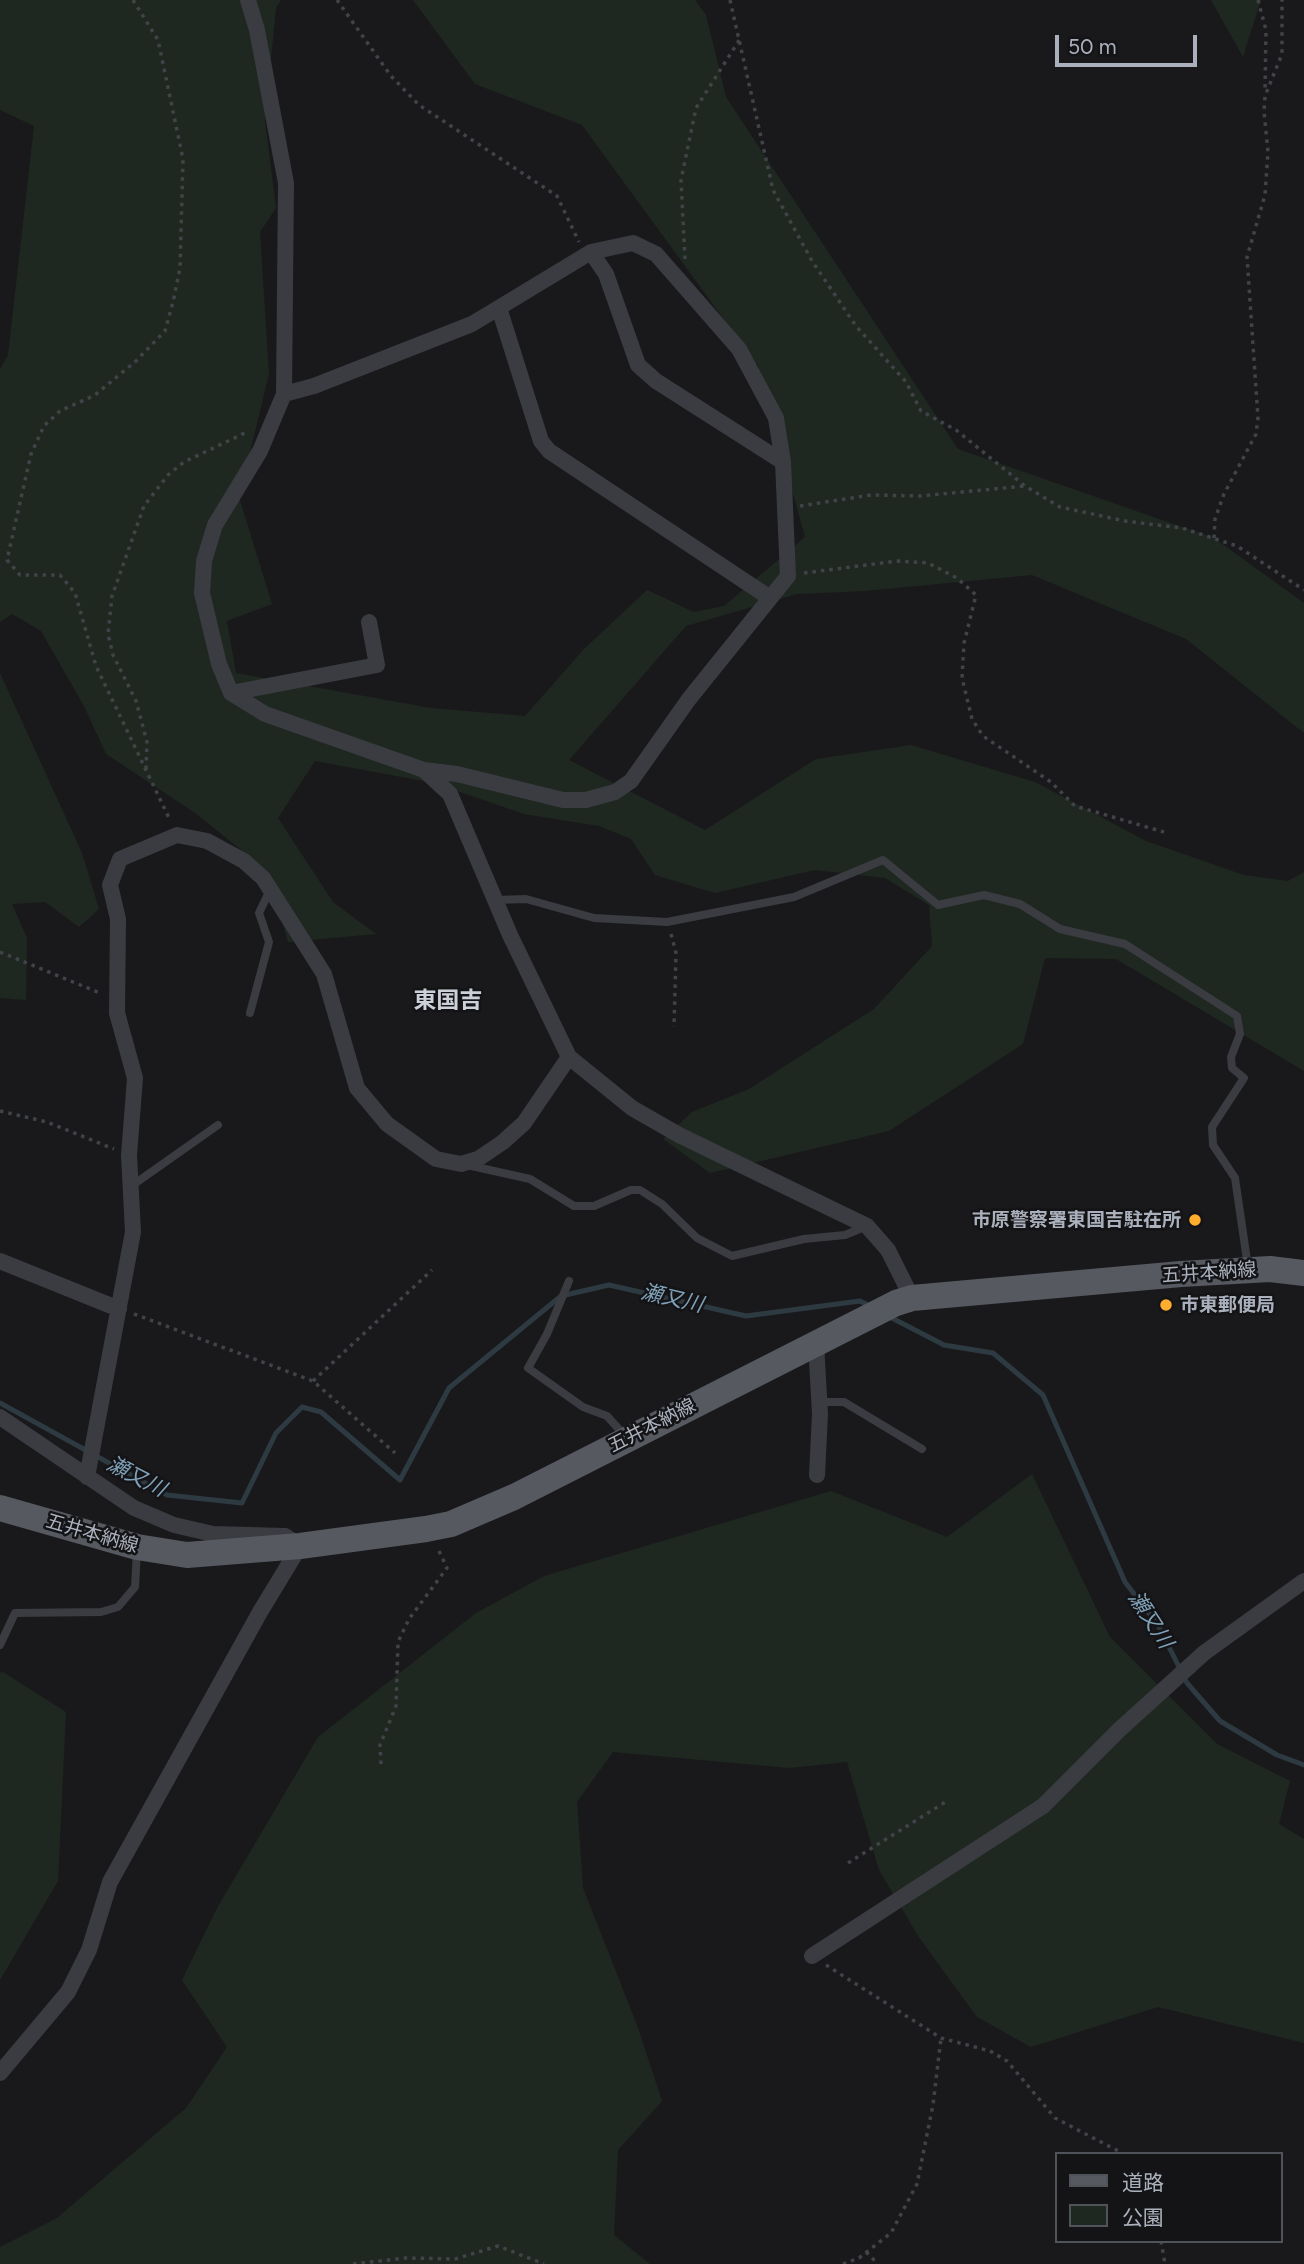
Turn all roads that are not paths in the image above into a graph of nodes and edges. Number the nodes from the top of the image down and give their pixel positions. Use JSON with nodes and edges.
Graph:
{"nodes":[{"id":1,"x":248,"y":0,"type":"edge"},
{"id":2,"x":591,"y":252,"type":"junction"},
{"id":3,"x":499,"y":308,"type":"junction"},
{"id":4,"x":284,"y":394,"type":"junction"},
{"id":5,"x":783,"y":462,"type":"junction"},
{"id":6,"x":770,"y":598,"type":"junction"},
{"id":7,"x":369,"y":622,"type":"dead end"},
{"id":8,"x":231,"y":692,"type":"junction"},
{"id":9,"x":424,"y":770,"type":"junction"},
{"id":10,"x":270,"y":890,"type":"junction"},
{"id":11,"x":495,"y":900,"type":"junction"},
{"id":12,"x":250,"y":1013,"type":"dead end"},
{"id":13,"x":569,"y":1057,"type":"junction"},
{"id":14,"x":218,"y":1125,"type":"dead end"},
{"id":15,"x":461,"y":1164,"type":"junction"},
{"id":16,"x":130,"y":1188,"type":"junction"},
{"id":17,"x":867,"y":1226,"type":"junction"},
{"id":18,"x":0,"y":1261,"type":"edge"},
{"id":19,"x":1248,"y":1270,"type":"junction"},
{"id":20,"x":1304,"y":1273,"type":"edge"},
{"id":21,"x":569,"y":1281,"type":"dead end"},
{"id":22,"x":912,"y":1298,"type":"junction"},
{"id":23,"x":119,"y":1309,"type":"junction"},
{"id":24,"x":816,"y":1343,"type":"junction"},
{"id":25,"x":820,"y":1402,"type":"junction"},
{"id":26,"x":0,"y":1417,"type":"edge"},
{"id":27,"x":628,"y":1439,"type":"junction"},
{"id":28,"x":922,"y":1449,"type":"dead end"},
{"id":29,"x":817,"y":1475,"type":"dead end"},
{"id":30,"x":87,"y":1477,"type":"junction"},
{"id":31,"x":0,"y":1508,"type":"edge"},
{"id":32,"x":300,"y":1546,"type":"junction"},
{"id":33,"x":137,"y":1547,"type":"junction"},
{"id":34,"x":1304,"y":1581,"type":"edge"},
{"id":35,"x":0,"y":1644,"type":"edge"},
{"id":36,"x":812,"y":1956,"type":"road end"},
{"id":37,"x":0,"y":2073,"type":"edge"}],
"edges":[{"from":1,"to":4,"type":"street"},
{"from":2,"to":3,"type":"street"},
{"from":2,"to":5,"type":"street"},
{"from":2,"to":5,"type":"street"},
{"from":3,"to":4,"type":"street"},
{"from":3,"to":6,"type":"street"},
{"from":4,"to":8,"type":"street"},
{"from":5,"to":6,"type":"street"},
{"from":6,"to":9,"type":"street"},
{"from":7,"to":8,"type":"street"},
{"from":8,"to":9,"type":"street"},
{"from":9,"to":11,"type":"street"},
{"from":10,"to":12,"type":"lane"},
{"from":10,"to":15,"type":"street"},
{"from":10,"to":16,"type":"street"},
{"from":11,"to":13,"type":"street"},
{"from":11,"to":19,"type":"lane"},
{"from":13,"to":15,"type":"street"},
{"from":13,"to":17,"type":"street"},
{"from":14,"to":16,"type":"lane"},
{"from":15,"to":17,"type":"lane"},
{"from":16,"to":23,"type":"street"},
{"from":17,"to":22,"type":"street"},
{"from":18,"to":23,"type":"street"},
{"from":19,"to":20,"type":"main road","name":"五井本納線"},
{"from":19,"to":22,"type":"main road","name":"五井本納線"},
{"from":21,"to":27,"type":"lane"},
{"from":22,"to":24,"type":"main road","name":"五井本納線"},
{"from":23,"to":30,"type":"street"},
{"from":24,"to":25,"type":"street"},
{"from":24,"to":27,"type":"main road","name":"五井本納線"},
{"from":25,"to":28,"type":"lane"},
{"from":25,"to":29,"type":"street"},
{"from":26,"to":30,"type":"street"},
{"from":27,"to":32,"type":"main road","name":"五井本納線"},
{"from":30,"to":32,"type":"street"},
{"from":31,"to":33,"type":"main road","name":"五井本納線"},
{"from":32,"to":33,"type":"main road","name":"五井本納線"},
{"from":32,"to":37,"type":"street"},
{"from":33,"to":35,"type":"lane"},
{"from":34,"to":36,"type":"street"}]}
